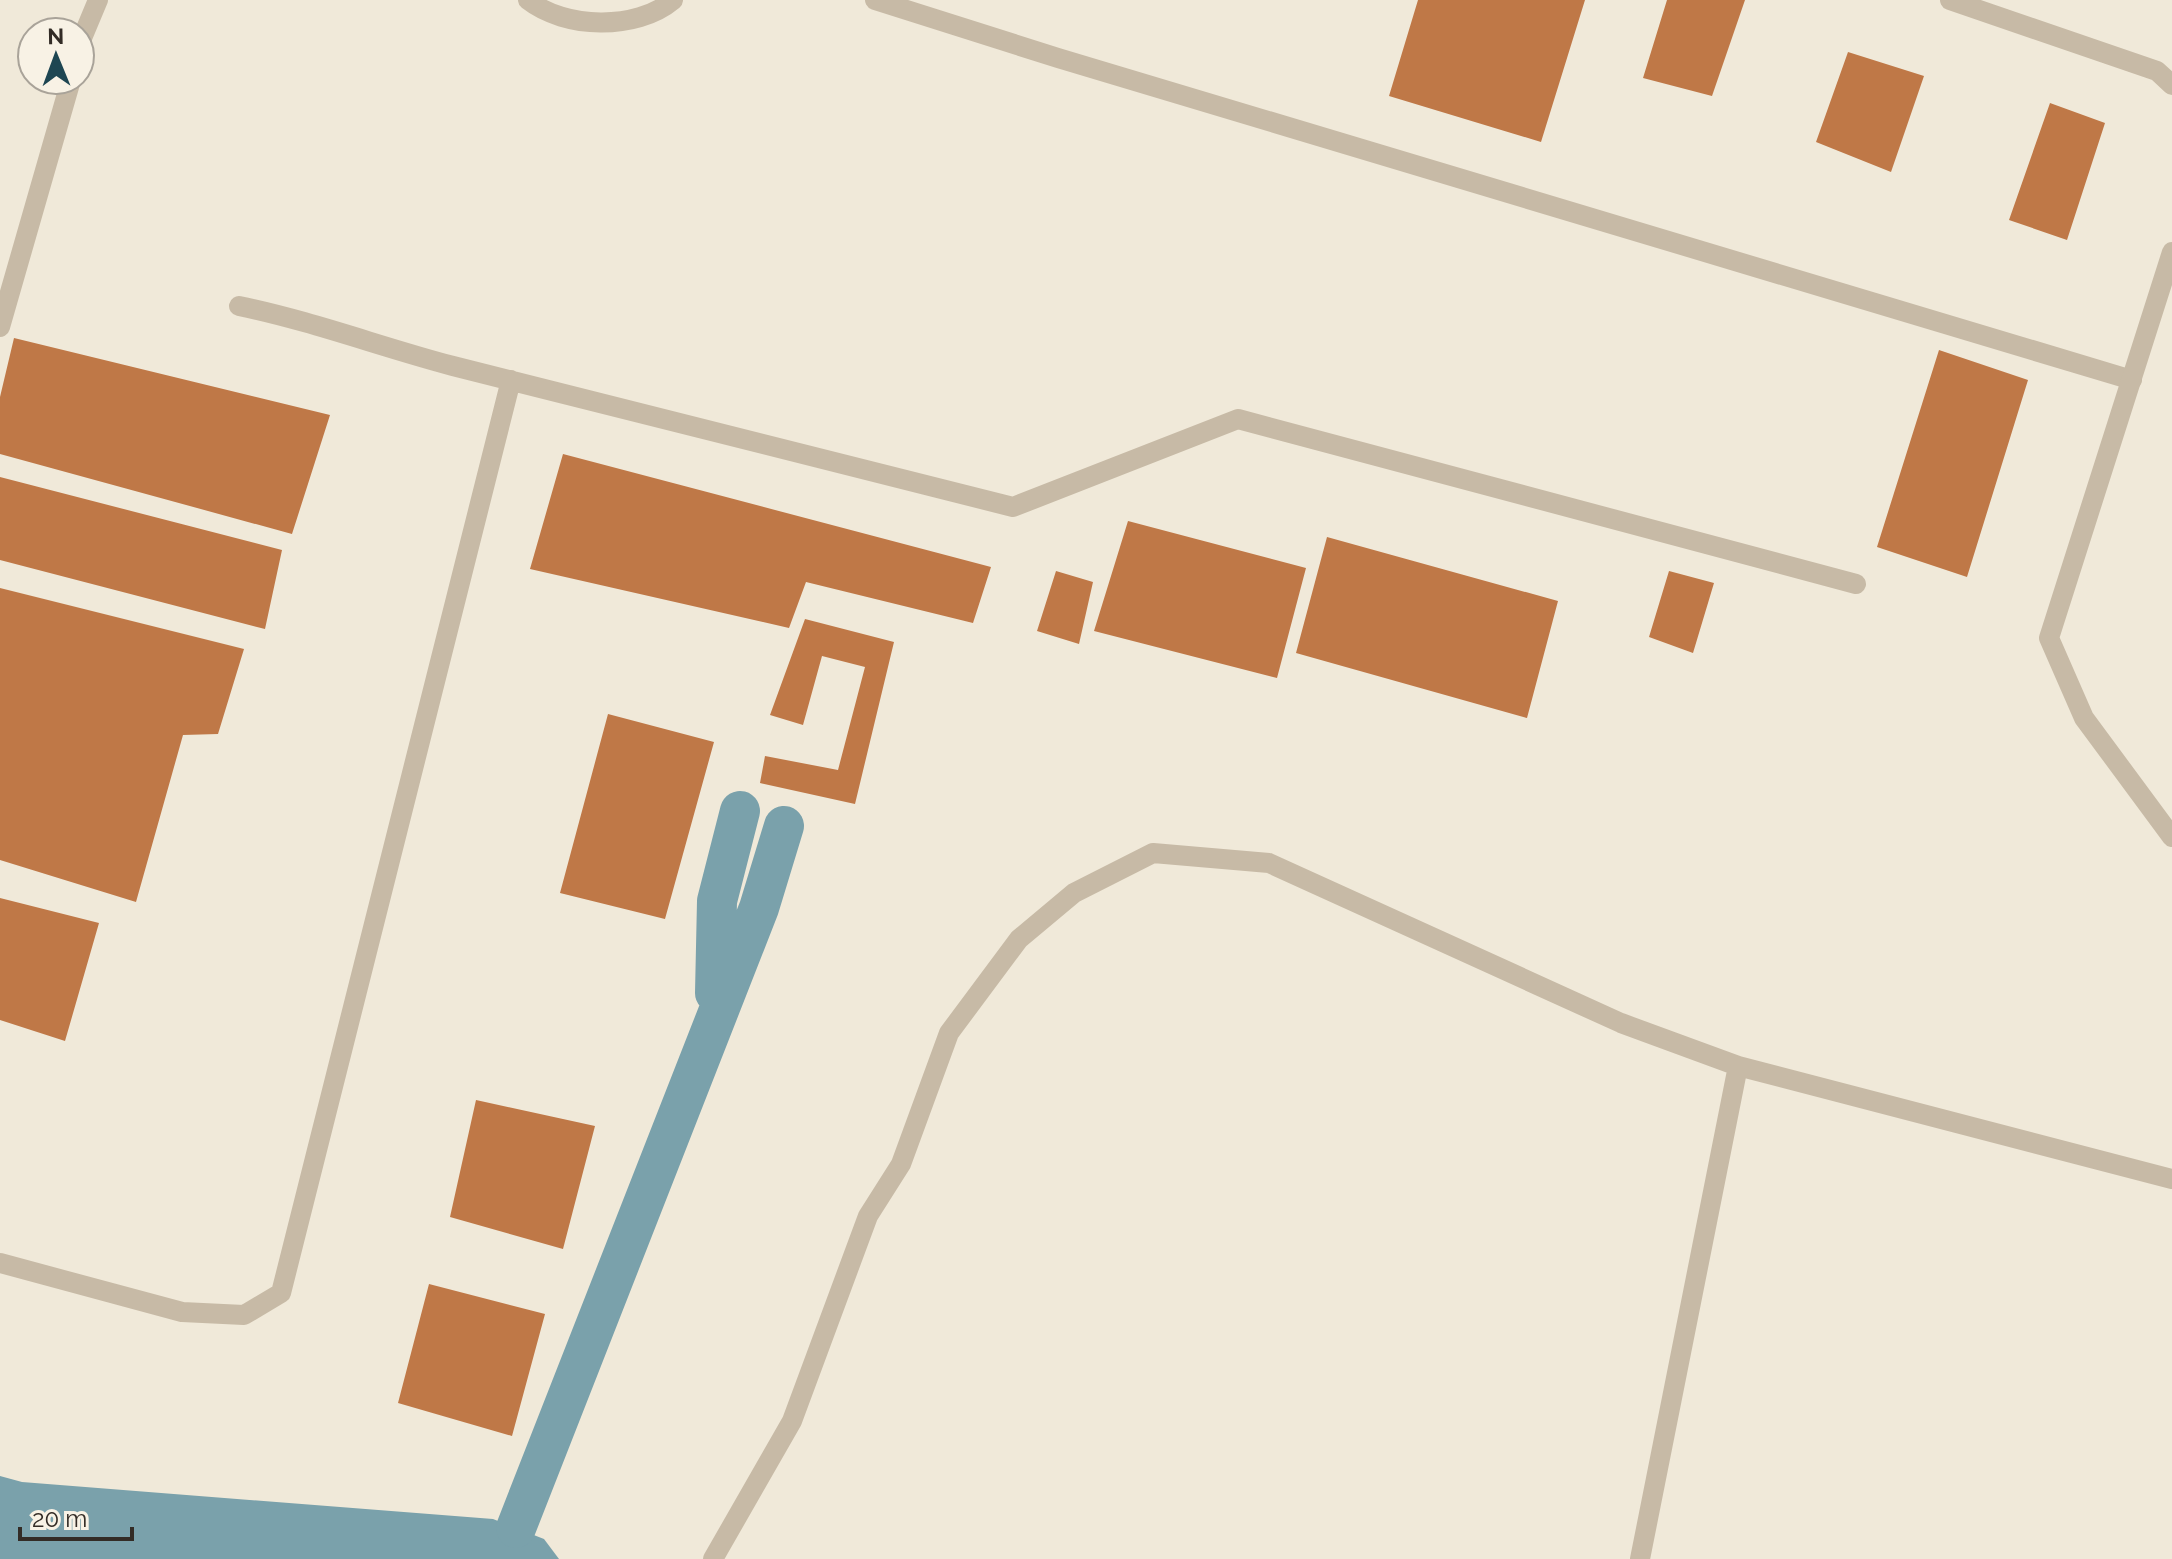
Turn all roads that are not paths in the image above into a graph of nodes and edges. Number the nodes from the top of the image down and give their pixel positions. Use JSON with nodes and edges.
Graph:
{"nodes":[{"id":1,"x":528,"y":0,"type":"edge"},
{"id":2,"x":673,"y":0,"type":"edge"},
{"id":3,"x":875,"y":0,"type":"edge"},
{"id":4,"x":1950,"y":0,"type":"edge"},
{"id":5,"x":2172,"y":85,"type":"edge"},
{"id":6,"x":66,"y":96,"type":"edge"},
{"id":7,"x":2172,"y":252,"type":"edge"},
{"id":8,"x":239,"y":306,"type":"dead end"},
{"id":9,"x":0,"y":327,"type":"edge"},
{"id":10,"x":511,"y":380,"type":"junction"},
{"id":11,"x":2132,"y":380,"type":"junction"},
{"id":12,"x":1856,"y":584,"type":"dead end"},
{"id":13,"x":2172,"y":837,"type":"edge"},
{"id":14,"x":1738,"y":1066,"type":"junction"},
{"id":15,"x":2172,"y":1179,"type":"edge"},
{"id":16,"x":0,"y":1263,"type":"edge"},
{"id":17,"x":713,"y":1559,"type":"edge"},
{"id":18,"x":1640,"y":1559,"type":"edge"}],
"edges":[{"from":1,"to":2,"type":"street"},
{"from":3,"to":11,"type":"street"},
{"from":4,"to":5,"type":"street"},
{"from":6,"to":9,"type":"street"},
{"from":7,"to":11,"type":"street"},
{"from":8,"to":10,"type":"street"},
{"from":10,"to":12,"type":"street"},
{"from":10,"to":16,"type":"street"},
{"from":11,"to":13,"type":"street"},
{"from":14,"to":15,"type":"street"},
{"from":14,"to":17,"type":"street"},
{"from":14,"to":18,"type":"street"}]}
